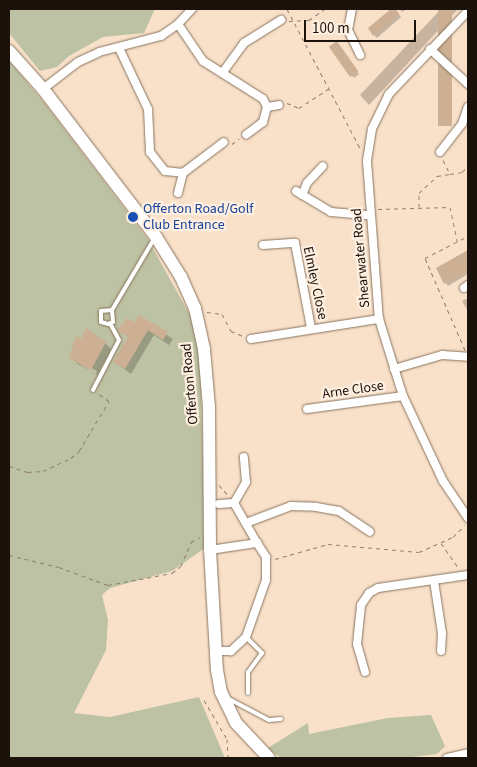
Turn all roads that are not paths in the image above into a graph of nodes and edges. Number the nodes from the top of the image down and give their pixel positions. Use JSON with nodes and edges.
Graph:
{"nodes":[{"id":1,"x":192,"y":9,"type":"edge"},
{"id":2,"x":352,"y":9,"type":"edge"},
{"id":3,"x":468,"y":11,"type":"edge"},
{"id":4,"x":281,"y":20,"type":"road end"},
{"id":5,"x":178,"y":24,"type":"junction"},
{"id":6,"x":119,"y":48,"type":"junction"},
{"id":7,"x":430,"y":49,"type":"junction"},
{"id":8,"x":358,"y":50,"type":"dead end"},
{"id":9,"x":9,"y":51,"type":"edge"},
{"id":10,"x":223,"y":72,"type":"junction"},
{"id":11,"x":468,"y":84,"type":"edge"},
{"id":12,"x":43,"y":89,"type":"junction"},
{"id":13,"x":279,"y":105,"type":"road end"},
{"id":14,"x":266,"y":107,"type":"junction"},
{"id":15,"x":468,"y":107,"type":"edge"},
{"id":16,"x":246,"y":135,"type":"road end"},
{"id":17,"x":224,"y":142,"type":"road end"},
{"id":18,"x":440,"y":152,"type":"road end"},
{"id":19,"x":323,"y":166,"type":"dead end"},
{"id":20,"x":183,"y":173,"type":"junction"},
{"id":21,"x":178,"y":193,"type":"dead end"},
{"id":22,"x":369,"y":212,"type":"junction"},
{"id":23,"x":156,"y":237,"type":"junction"},
{"id":24,"x":263,"y":245,"type":"dead end"},
{"id":25,"x":112,"y":310,"type":"junction"},
{"id":26,"x":379,"y":319,"type":"junction"},
{"id":27,"x":110,"y":323,"type":"junction"},
{"id":28,"x":311,"y":328,"type":"junction"},
{"id":29,"x":251,"y":339,"type":"road end"},
{"id":30,"x":468,"y":357,"type":"edge"},
{"id":31,"x":394,"y":369,"type":"junction"},
{"id":32,"x":93,"y":390,"type":"road end"},
{"id":33,"x":403,"y":396,"type":"junction"},
{"id":34,"x":307,"y":409,"type":"dead end"},
{"id":35,"x":244,"y":457,"type":"dead end"},
{"id":36,"x":234,"y":503,"type":"junction"},
{"id":37,"x":219,"y":504,"type":"dead end"},
{"id":38,"x":468,"y":519,"type":"edge"},
{"id":39,"x":246,"y":523,"type":"junction"},
{"id":40,"x":370,"y":532,"type":"dead end"},
{"id":41,"x":257,"y":543,"type":"junction"},
{"id":42,"x":210,"y":550,"type":"junction"},
{"id":43,"x":466,"y":576,"type":"edge"},
{"id":44,"x":434,"y":581,"type":"junction"},
{"id":45,"x":246,"y":637,"type":"junction"},
{"id":46,"x":215,"y":651,"type":"junction"},
{"id":47,"x":441,"y":651,"type":"dead end"},
{"id":48,"x":366,"y":672,"type":"dead end"},
{"id":49,"x":248,"y":694,"type":"dead end"},
{"id":50,"x":223,"y":696,"type":"junction"},
{"id":51,"x":281,"y":719,"type":"dead end"},
{"id":52,"x":468,"y":752,"type":"edge"},
{"id":53,"x":269,"y":758,"type":"edge"},
{"id":54,"x":447,"y":758,"type":"edge"}],
"edges":[{"from":1,"to":5,"type":"street"},
{"from":2,"to":8,"type":"street"},
{"from":3,"to":7,"type":"street","name":"Shearwater Road"},
{"from":4,"to":10,"type":"street"},
{"from":5,"to":6,"type":"street"},
{"from":5,"to":10,"type":"street"},
{"from":6,"to":12,"type":"street"},
{"from":6,"to":20,"type":"street"},
{"from":7,"to":11,"type":"street"},
{"from":7,"to":22,"type":"street","name":"Shearwater Road"},
{"from":9,"to":12,"type":"main road","name":"Offerton Road"},
{"from":10,"to":14,"type":"street"},
{"from":12,"to":23,"type":"main road","name":"Offerton Road"},
{"from":13,"to":14,"type":"street"},
{"from":14,"to":16,"type":"street"},
{"from":15,"to":18,"type":"street"},
{"from":17,"to":20,"type":"street"},
{"from":19,"to":22,"type":"street"},
{"from":20,"to":21,"type":"street"},
{"from":22,"to":26,"type":"street","name":"Shearwater Road"},
{"from":23,"to":25,"type":"lane"},
{"from":23,"to":42,"type":"main road","name":"Offerton Road"},
{"from":24,"to":28,"type":"street","name":"Elmley Close"},
{"from":25,"to":27,"type":"lane"},
{"from":25,"to":27,"type":"lane"},
{"from":26,"to":28,"type":"street","name":"Elmley Close"},
{"from":26,"to":31,"type":"street","name":"Shearwater Road"},
{"from":27,"to":32,"type":"lane"},
{"from":28,"to":29,"type":"street","name":"Elmley Close"},
{"from":30,"to":31,"type":"street"},
{"from":31,"to":33,"type":"street","name":"Shearwater Road"},
{"from":33,"to":34,"type":"street","name":"Arne Close"},
{"from":33,"to":38,"type":"street","name":"Shearwater Road"},
{"from":35,"to":36,"type":"street"},
{"from":36,"to":37,"type":"street"},
{"from":36,"to":39,"type":"street"},
{"from":39,"to":40,"type":"street"},
{"from":39,"to":41,"type":"street"},
{"from":41,"to":42,"type":"street"},
{"from":41,"to":45,"type":"street"},
{"from":42,"to":46,"type":"main road","name":"Offerton Road"},
{"from":43,"to":44,"type":"street"},
{"from":44,"to":47,"type":"street"},
{"from":44,"to":48,"type":"street"},
{"from":45,"to":46,"type":"street"},
{"from":45,"to":49,"type":"lane"},
{"from":46,"to":50,"type":"main road","name":"Offerton Road"},
{"from":50,"to":51,"type":"lane"},
{"from":50,"to":53,"type":"main road","name":"Offerton Road"},
{"from":52,"to":54,"type":"street"}]}
